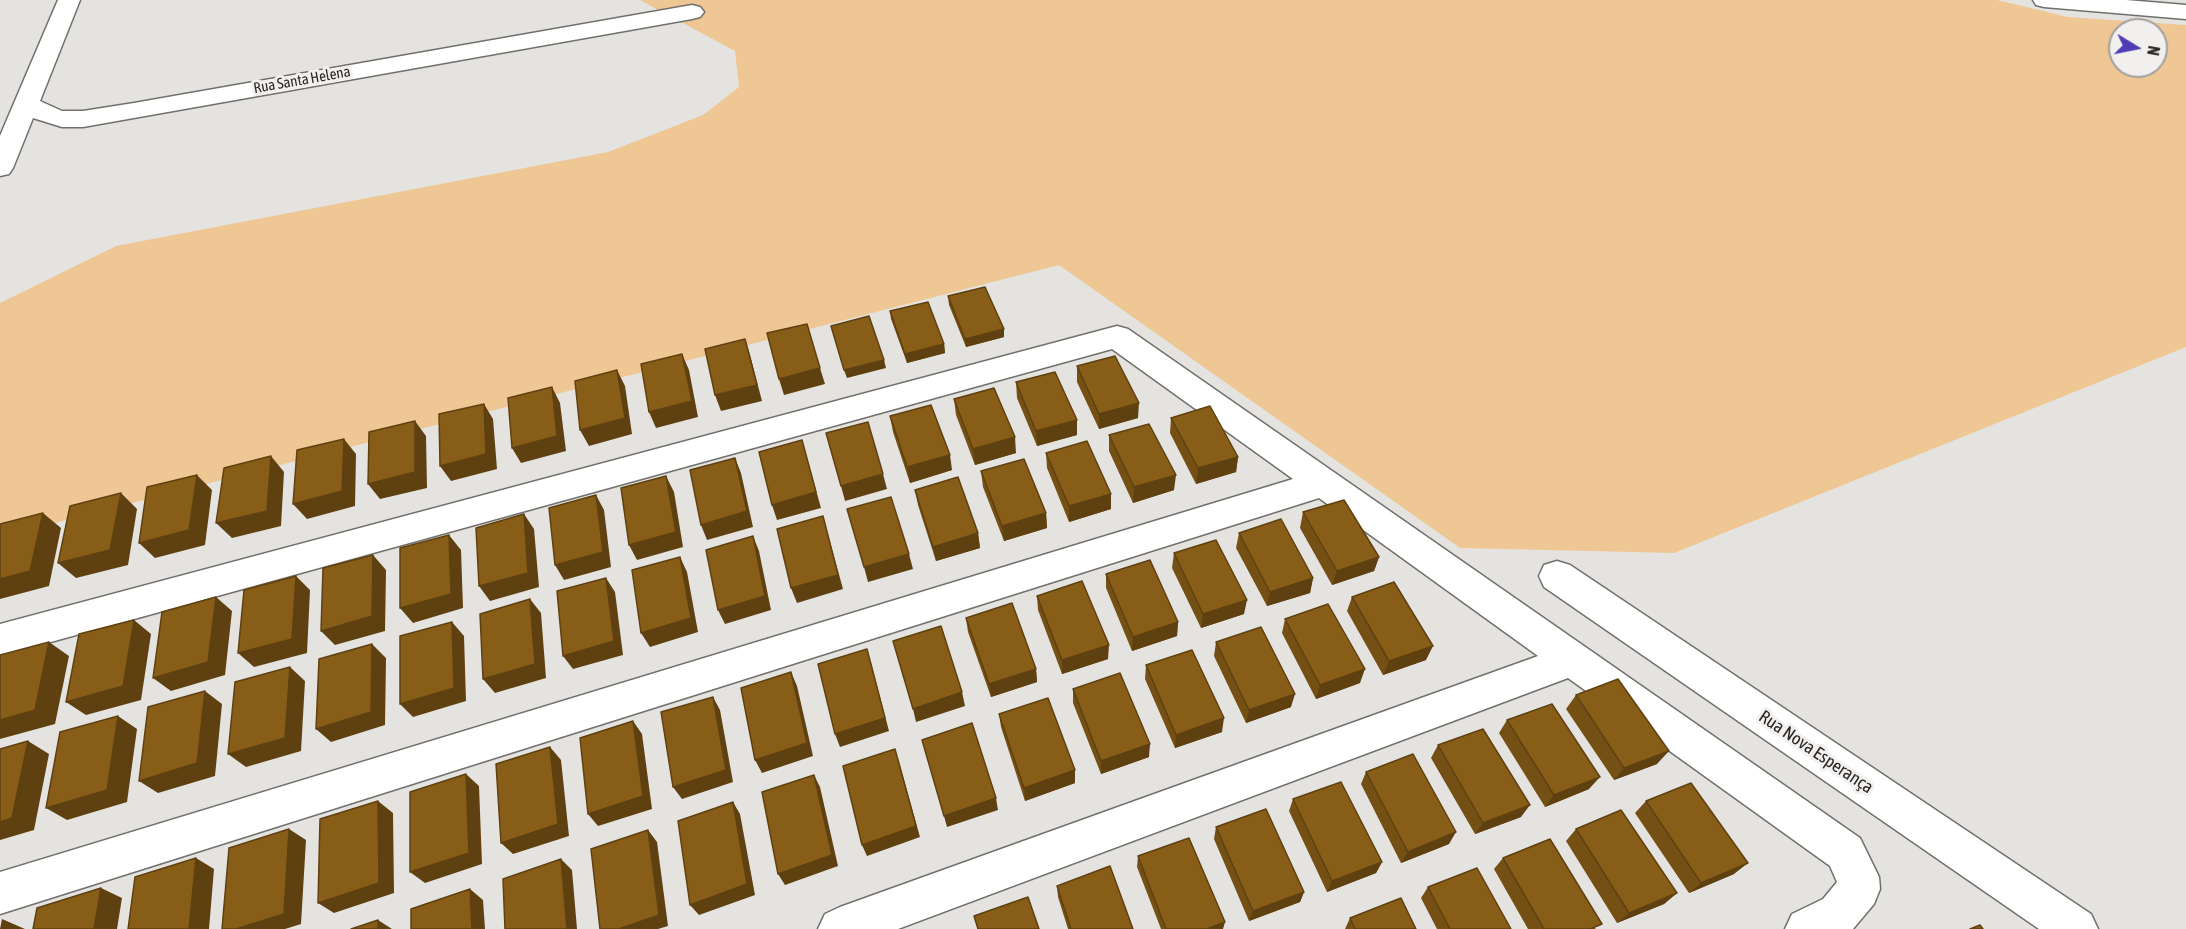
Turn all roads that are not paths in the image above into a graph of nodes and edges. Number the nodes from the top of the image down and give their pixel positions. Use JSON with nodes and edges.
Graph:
{"nodes":[{"id":1,"x":69,"y":0,"type":"edge"},
{"id":2,"x":2044,"y":0,"type":"edge"},
{"id":3,"x":692,"y":12,"type":"dead end"},
{"id":4,"x":2186,"y":12,"type":"edge"},
{"id":5,"x":26,"y":105,"type":"junction"},
{"id":6,"x":0,"y":168,"type":"edge"},
{"id":7,"x":1324,"y":483,"type":"junction"},
{"id":8,"x":1557,"y":576,"type":"dead end"},
{"id":9,"x":0,"y":640,"type":"edge"},
{"id":10,"x":1574,"y":659,"type":"junction"},
{"id":11,"x":0,"y":893,"type":"edge"},
{"id":12,"x":840,"y":929,"type":"edge"},
{"id":13,"x":1807,"y":929,"type":"edge"},
{"id":14,"x":2076,"y":929,"type":"edge"}],
"edges":[{"from":1,"to":5,"type":"street"},
{"from":2,"to":4,"type":"street"},
{"from":3,"to":5,"type":"street","name":"Rua Santa Helena"},
{"from":5,"to":6,"type":"street"},
{"from":7,"to":9,"type":"street"},
{"from":7,"to":10,"type":"street"},
{"from":7,"to":11,"type":"street"},
{"from":8,"to":14,"type":"street","name":"Rua Nova Esperança"},
{"from":10,"to":12,"type":"street"},
{"from":10,"to":13,"type":"street"}]}
